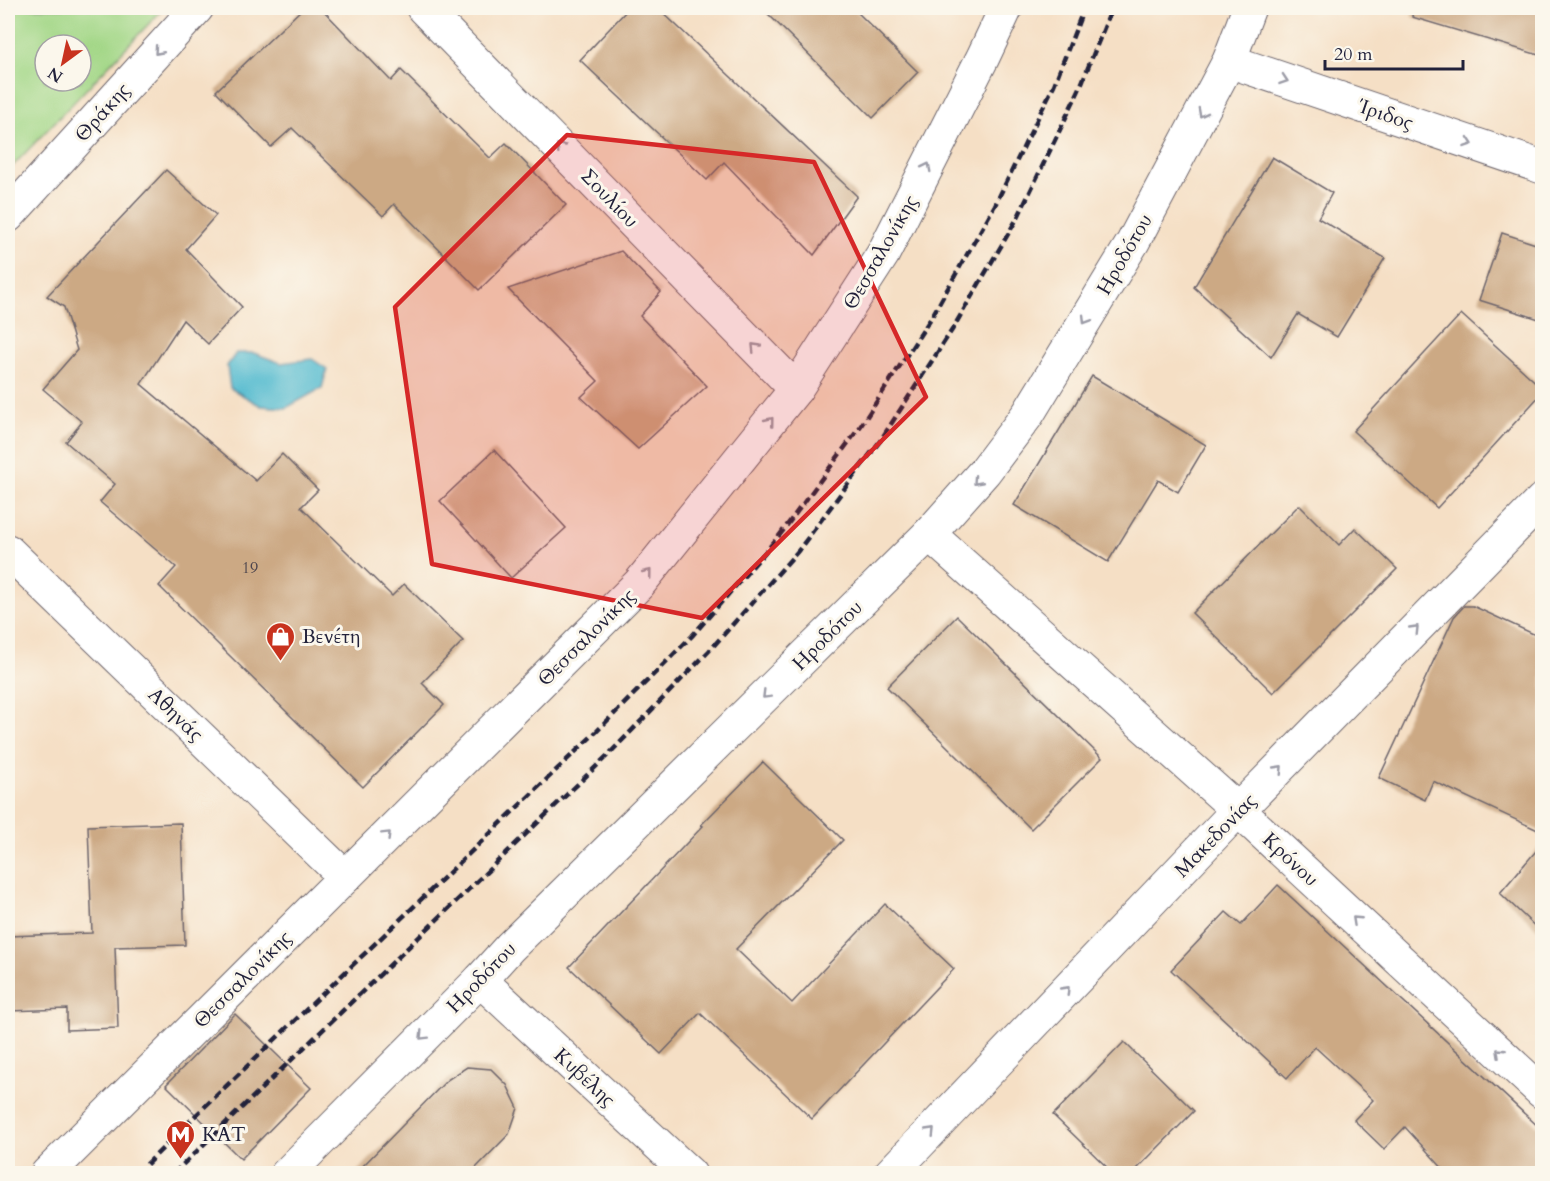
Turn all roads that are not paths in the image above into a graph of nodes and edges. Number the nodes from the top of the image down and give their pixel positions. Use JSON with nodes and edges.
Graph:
{"nodes":[{"id":1,"x":198,"y":8,"type":"edge"},
{"id":2,"x":423,"y":8,"type":"edge"},
{"id":3,"x":1006,"y":8,"type":"edge"},
{"id":4,"x":1250,"y":8,"type":"edge"},
{"id":5,"x":1229,"y":61,"type":"junction"},
{"id":6,"x":1542,"y":168,"type":"edge"},
{"id":7,"x":8,"y":216,"type":"edge"},
{"id":8,"x":796,"y":388,"type":"junction"},
{"id":9,"x":1542,"y":500,"type":"edge"},
{"id":10,"x":929,"y":534,"type":"junction"},
{"id":11,"x":8,"y":551,"type":"edge"},
{"id":12,"x":1238,"y":810,"type":"junction"},
{"id":13,"x":345,"y":877,"type":"junction"},
{"id":14,"x":480,"y":980,"type":"junction"},
{"id":15,"x":1542,"y":1092,"type":"edge"},
{"id":16,"x":47,"y":1173,"type":"edge"},
{"id":17,"x":286,"y":1173,"type":"edge"},
{"id":18,"x":690,"y":1173,"type":"edge"},
{"id":19,"x":890,"y":1173,"type":"edge"}],
"edges":[{"from":1,"to":7,"type":"street","name":"Θράκης","one_way":true},
{"from":8,"to":2,"type":"street","name":"Σουλίου","one_way":true},
{"from":8,"to":3,"type":"street","name":"Θεσσαλονίκης","one_way":true},
{"from":4,"to":5,"type":"street","name":"Ηροδότου"},
{"from":5,"to":6,"type":"street","name":"Ίριδος","one_way":true},
{"from":5,"to":10,"type":"street","name":"Ηροδότου","one_way":true},
{"from":13,"to":8,"type":"street","name":"Θεσσαλονίκης","one_way":true},
{"from":12,"to":9,"type":"street","name":"Μακεδονίας","one_way":true},
{"from":10,"to":12,"type":"street","name":"Κρόνου"},
{"from":10,"to":14,"type":"street","name":"Ηροδότου","one_way":true},
{"from":11,"to":13,"type":"street","name":"Αθηνάς"},
{"from":15,"to":12,"type":"street","name":"Κρόνου","one_way":true},
{"from":19,"to":12,"type":"street","name":"Μακεδονίας","one_way":true},
{"from":13,"to":16,"type":"street","name":"Θεσσαλονίκης"},
{"from":14,"to":17,"type":"street","name":"Ηροδότου","one_way":true},
{"from":14,"to":18,"type":"street","name":"Κυβέλης"}]}
